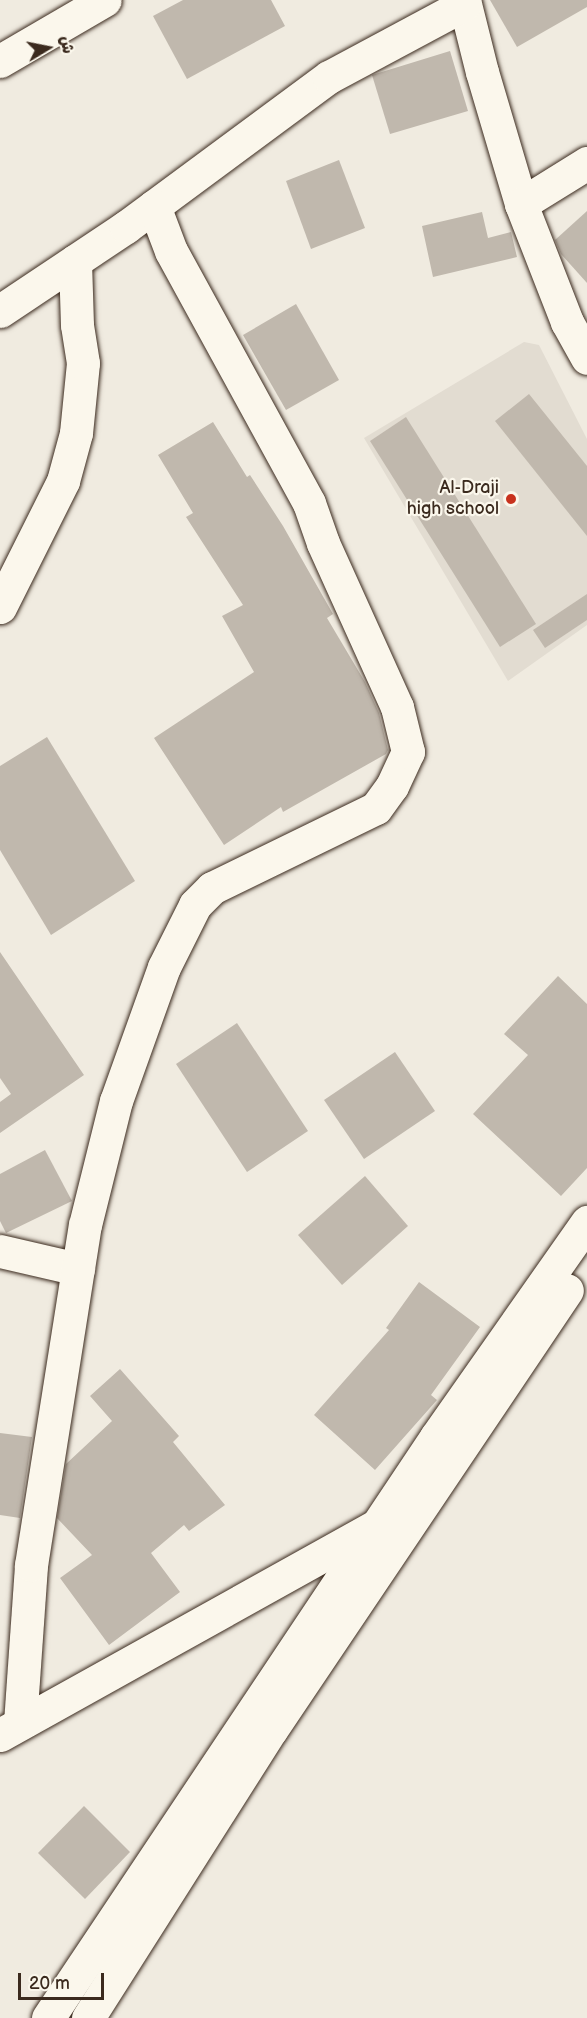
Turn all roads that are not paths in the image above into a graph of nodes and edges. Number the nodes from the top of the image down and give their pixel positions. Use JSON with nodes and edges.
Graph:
{"nodes":[{"id":1,"x":105,"y":0,"type":"edge"},
{"id":2,"x":465,"y":2,"type":"edge"},
{"id":3,"x":0,"y":61,"type":"edge"},
{"id":4,"x":587,"y":163,"type":"edge"},
{"id":5,"x":521,"y":204,"type":"junction"},
{"id":6,"x":154,"y":206,"type":"junction"},
{"id":7,"x":75,"y":261,"type":"junction"},
{"id":8,"x":0,"y":311,"type":"edge"},
{"id":9,"x":587,"y":358,"type":"edge"},
{"id":10,"x":0,"y":607,"type":"edge"},
{"id":11,"x":587,"y":1222,"type":"edge"},
{"id":12,"x":0,"y":1251,"type":"edge"},
{"id":13,"x":587,"y":1260,"type":"edge"},
{"id":14,"x":78,"y":1269,"type":"junction"},
{"id":15,"x":376,"y":1526,"type":"junction"},
{"id":16,"x":10,"y":1729,"type":"edge"},
{"id":17,"x":48,"y":2018,"type":"edge"},
{"id":18,"x":88,"y":2018,"type":"edge"}],
"edges":[{"from":1,"to":3,"type":"street"},
{"from":2,"to":5,"type":"street"},
{"from":2,"to":6,"type":"street"},
{"from":4,"to":5,"type":"street"},
{"from":5,"to":9,"type":"street"},
{"from":6,"to":7,"type":"street"},
{"from":6,"to":14,"type":"street"},
{"from":7,"to":8,"type":"street"},
{"from":7,"to":10,"type":"street"},
{"from":11,"to":15,"type":"street"},
{"from":12,"to":14,"type":"street"},
{"from":13,"to":18,"type":"street"},
{"from":14,"to":16,"type":"street"},
{"from":15,"to":16,"type":"street"},
{"from":15,"to":17,"type":"street"}]}
